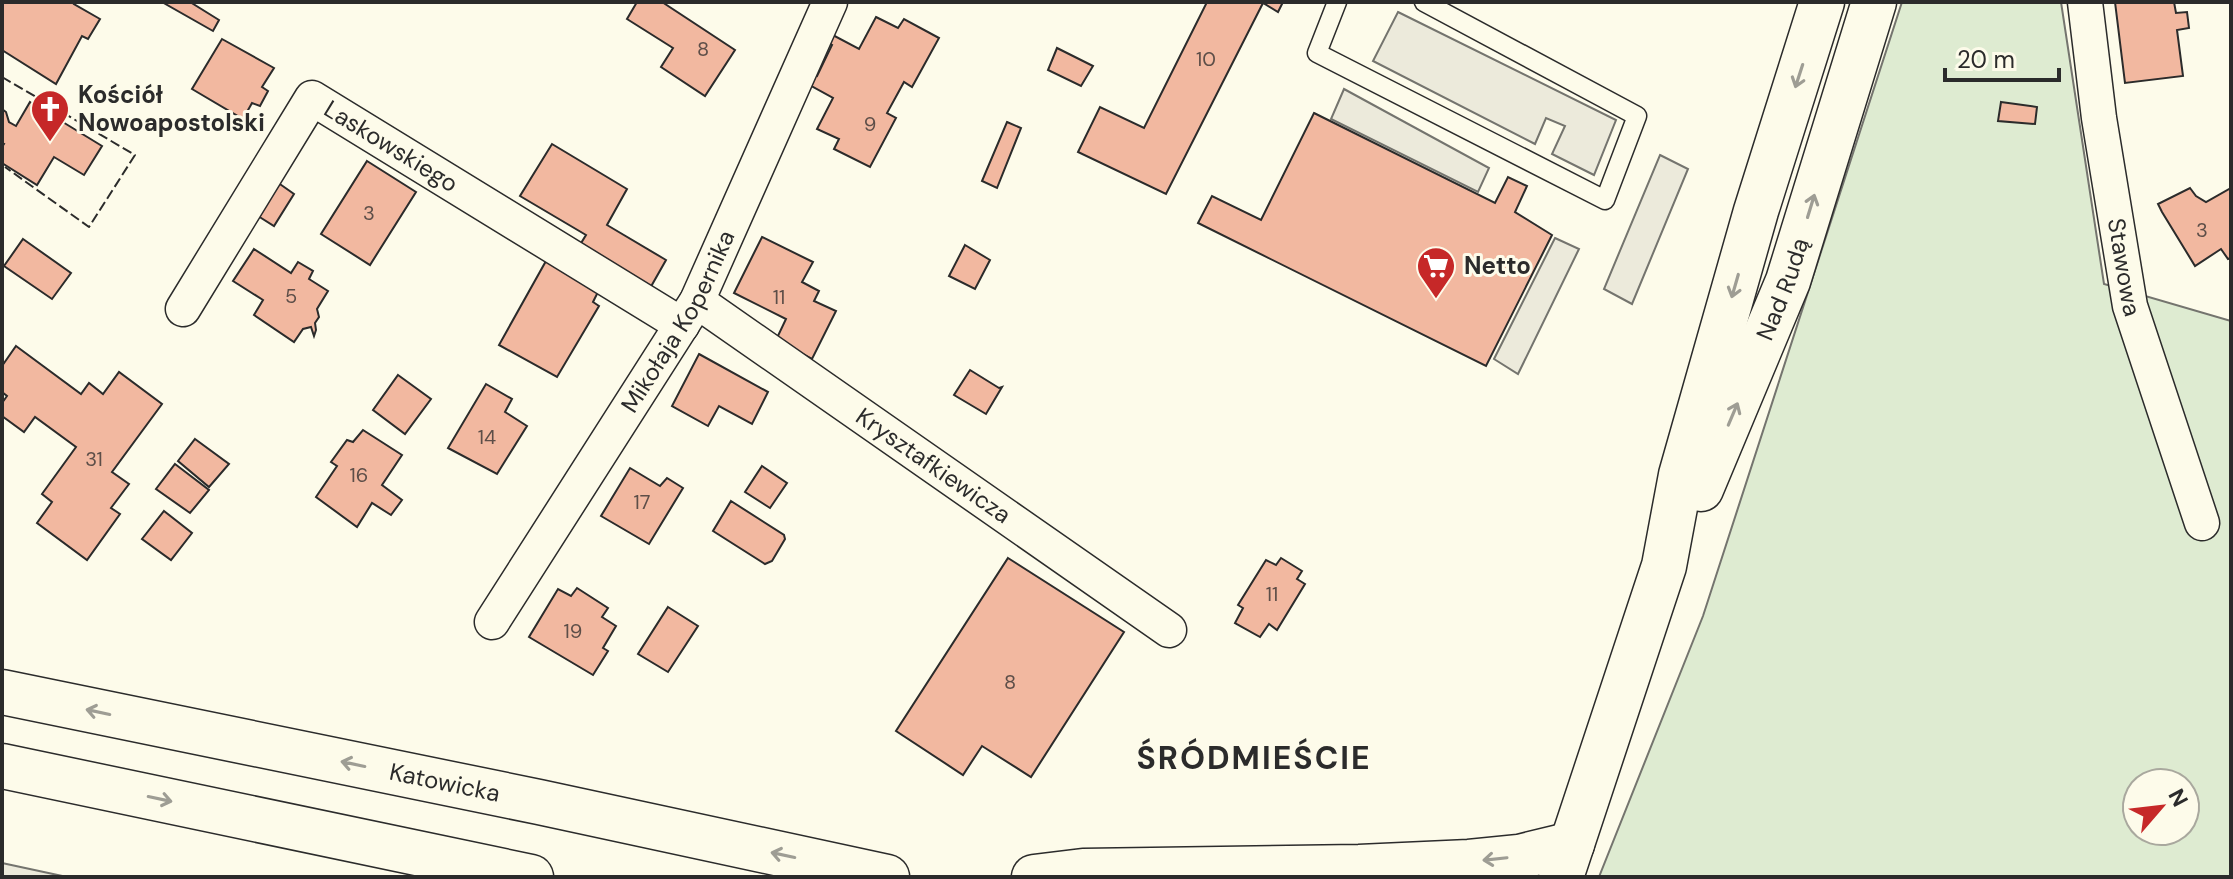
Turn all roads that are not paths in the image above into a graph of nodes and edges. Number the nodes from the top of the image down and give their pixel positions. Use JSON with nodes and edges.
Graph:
{"nodes":[{"id":1,"x":830,"y":2,"type":"edge"},
{"id":2,"x":1337,"y":2,"type":"edge"},
{"id":3,"x":1424,"y":2,"type":"edge"},
{"id":4,"x":1822,"y":2,"type":"edge"},
{"id":5,"x":1874,"y":2,"type":"edge"},
{"id":6,"x":2085,"y":2,"type":"edge"},
{"id":7,"x":183,"y":309,"type":"dead end"},
{"id":8,"x":689,"y":313,"type":"junction"},
{"id":9,"x":2202,"y":523,"type":"dead end"},
{"id":10,"x":1664,"y":566,"type":"junction"},
{"id":11,"x":492,"y":622,"type":"dead end"},
{"id":12,"x":1169,"y":630,"type":"dead end"},
{"id":13,"x":2,"y":692,"type":"edge"},
{"id":14,"x":2,"y":766,"type":"edge"},
{"id":15,"x":1566,"y":861,"type":"edge"},
{"id":16,"x":531,"y":877,"type":"edge"},
{"id":17,"x":887,"y":877,"type":"edge"},
{"id":18,"x":1034,"y":877,"type":"edge"}],
"edges":[{"from":1,"to":8,"type":"street","name":"Mikołaja Kopernika"},
{"from":2,"to":3,"type":"lane"},
{"from":4,"to":10,"type":"main road","name":"Nad Rudą","one_way":true},
{"from":10,"to":5,"type":"main road","name":"Nad Rudą","one_way":true},
{"from":6,"to":9,"type":"street","name":"Stawowa"},
{"from":7,"to":8,"type":"street","name":"Laskowskiego"},
{"from":8,"to":11,"type":"street","name":"Mikołaja Kopernika"},
{"from":8,"to":12,"type":"street","name":"Krysztafkiewicza"},
{"from":10,"to":15,"type":"main road","name":"Nad Rudą"},
{"from":17,"to":13,"type":"main road","name":"Katowicka","one_way":true},
{"from":14,"to":16,"type":"main road","one_way":true},
{"from":15,"to":18,"type":"main road","one_way":true}]}
